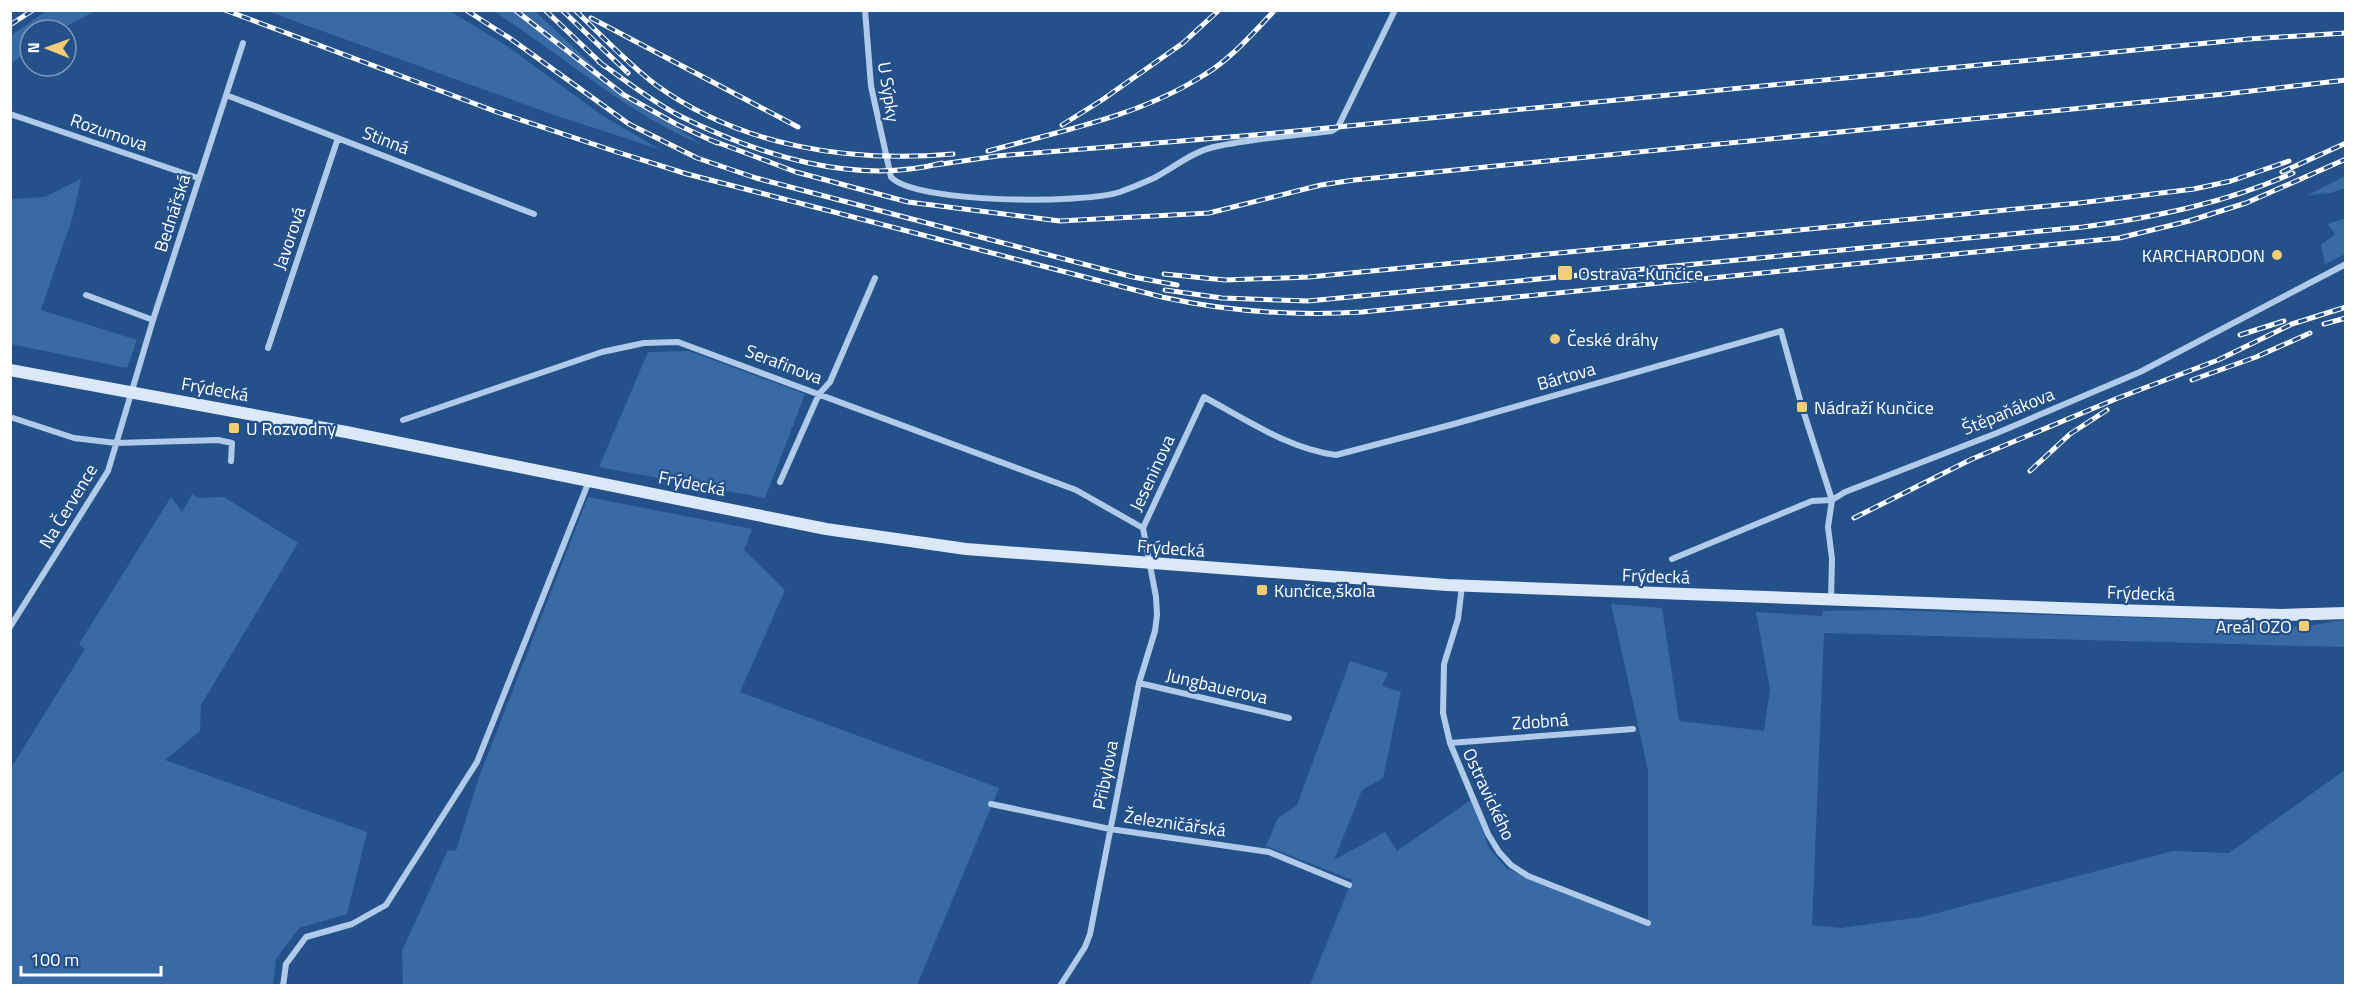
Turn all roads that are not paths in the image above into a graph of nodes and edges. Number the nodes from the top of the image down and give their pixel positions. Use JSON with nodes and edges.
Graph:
{"nodes":[{"id":1,"x":865,"y":10,"type":"edge"},
{"id":2,"x":1395,"y":10,"type":"edge"},
{"id":3,"x":243,"y":43,"type":"dead end"},
{"id":4,"x":226,"y":95,"type":"junction"},
{"id":5,"x":10,"y":114,"type":"edge"},
{"id":6,"x":338,"y":138,"type":"junction"},
{"id":7,"x":198,"y":178,"type":"junction"},
{"id":8,"x":534,"y":214,"type":"dead end"},
{"id":9,"x":2346,"y":264,"type":"edge"},
{"id":10,"x":875,"y":278,"type":"dead end"},
{"id":11,"x":86,"y":295,"type":"dead end"},
{"id":12,"x":153,"y":320,"type":"junction"},
{"id":13,"x":268,"y":348,"type":"dead end"},
{"id":14,"x":10,"y":370,"type":"edge"},
{"id":15,"x":130,"y":392,"type":"junction"},
{"id":16,"x":819,"y":394,"type":"junction"},
{"id":17,"x":1204,"y":397,"type":"joint"},
{"id":18,"x":10,"y":417,"type":"edge"},
{"id":19,"x":404,"y":420,"type":"dead end"},
{"id":20,"x":116,"y":443,"type":"junction"},
{"id":21,"x":231,"y":461,"type":"dead end"},
{"id":22,"x":589,"y":482,"type":"junction"},
{"id":23,"x":780,"y":482,"type":"dead end"},
{"id":24,"x":1832,"y":500,"type":"junction"},
{"id":25,"x":1143,"y":528,"type":"junction"},
{"id":26,"x":1672,"y":559,"type":"dead end"},
{"id":27,"x":1149,"y":565,"type":"junction"},
{"id":28,"x":1462,"y":586,"type":"junction"},
{"id":29,"x":1831,"y":600,"type":"junction"},
{"id":30,"x":2346,"y":613,"type":"edge"},
{"id":31,"x":10,"y":627,"type":"edge"},
{"id":32,"x":1139,"y":683,"type":"junction"},
{"id":33,"x":1289,"y":718,"type":"dead end"},
{"id":34,"x":1633,"y":729,"type":"dead end"},
{"id":35,"x":1450,"y":743,"type":"junction"},
{"id":36,"x":991,"y":804,"type":"dead end"},
{"id":37,"x":1110,"y":829,"type":"junction"},
{"id":38,"x":1349,"y":885,"type":"dead end"},
{"id":39,"x":1648,"y":922,"type":"dead end"},
{"id":40,"x":283,"y":986,"type":"edge"},
{"id":41,"x":1060,"y":986,"type":"edge"}],
"edges":[{"from":1,"to":2,"type":"street","name":"U Sýpky"},
{"from":3,"to":4,"type":"street","name":"Bednářská"},
{"from":4,"to":6,"type":"street","name":"Stinná"},
{"from":4,"to":7,"type":"street","name":"Bednářská"},
{"from":5,"to":7,"type":"street","name":"Rozumova"},
{"from":6,"to":8,"type":"street","name":"Stinná"},
{"from":6,"to":13,"type":"street","name":"Javorová"},
{"from":7,"to":12,"type":"street","name":"Bednářská"},
{"from":9,"to":24,"type":"street","name":"Štěpaňákova"},
{"from":10,"to":16,"type":"street"},
{"from":11,"to":12,"type":"street"},
{"from":12,"to":15,"type":"street","name":"Bednářská"},
{"from":14,"to":15,"type":"main road","name":"Frýdecká"},
{"from":15,"to":20,"type":"street","name":"Na Července"},
{"from":15,"to":22,"type":"main road","name":"Frýdecká"},
{"from":16,"to":19,"type":"street","name":"Serafinova"},
{"from":16,"to":23,"type":"street"},
{"from":16,"to":25,"type":"street","name":"Serafinova"},
{"from":17,"to":24,"type":"street","name":"Bártova"},
{"from":17,"to":25,"type":"street","name":"Jeseninova"},
{"from":18,"to":20,"type":"street"},
{"from":20,"to":21,"type":"street"},
{"from":20,"to":31,"type":"street","name":"Na Července"},
{"from":22,"to":27,"type":"main road","name":"Frýdecká"},
{"from":22,"to":40,"type":"street"},
{"from":24,"to":26,"type":"street","name":"Štěpaňákova"},
{"from":24,"to":29,"type":"street","name":"Bártova"},
{"from":25,"to":27,"type":"street","name":"Jeseninova"},
{"from":27,"to":28,"type":"main road","name":"Frýdecká"},
{"from":27,"to":32,"type":"street","name":"Přibylova"},
{"from":28,"to":29,"type":"main road","name":"Frýdecká"},
{"from":28,"to":35,"type":"street","name":"Ostravického"},
{"from":29,"to":30,"type":"main road","name":"Frýdecká"},
{"from":32,"to":33,"type":"street","name":"Jungbauerova"},
{"from":32,"to":37,"type":"street","name":"Přibylova"},
{"from":34,"to":35,"type":"street","name":"Zdobná"},
{"from":35,"to":39,"type":"street","name":"Ostravického"},
{"from":36,"to":37,"type":"street","name":"Železničářská"},
{"from":37,"to":38,"type":"street","name":"Železničářská"},
{"from":37,"to":41,"type":"street","name":"Přibylova"}]}
